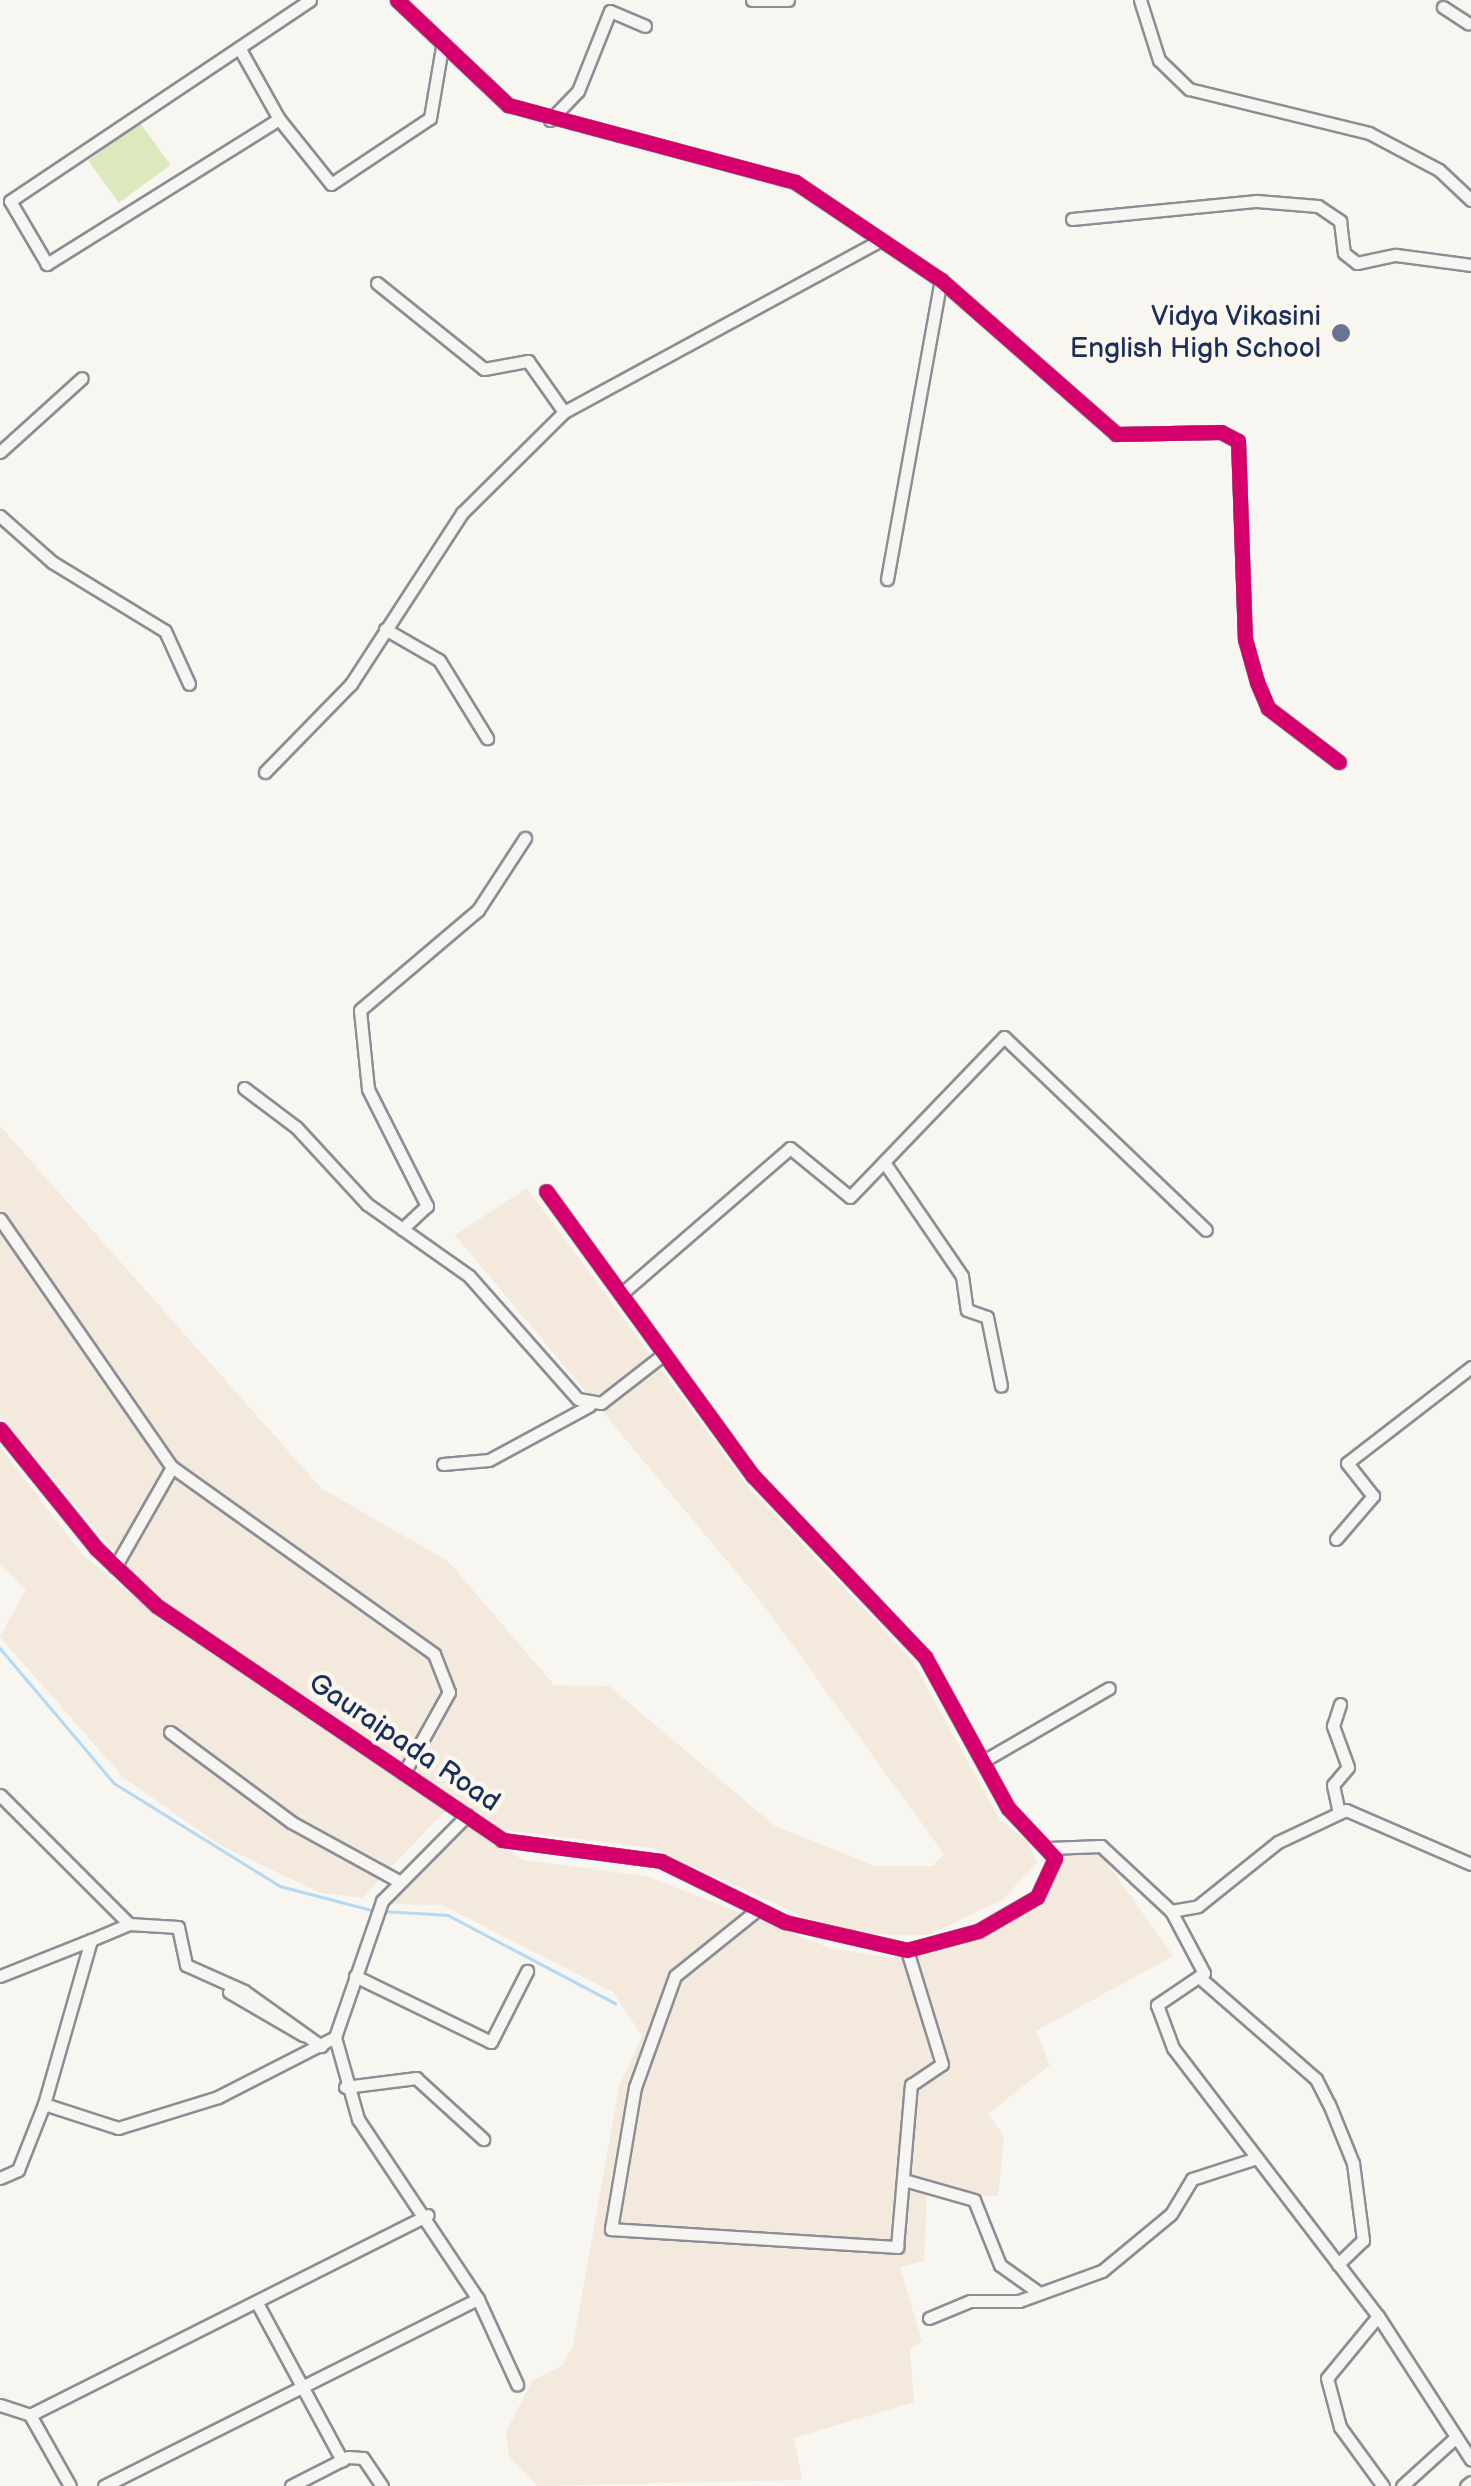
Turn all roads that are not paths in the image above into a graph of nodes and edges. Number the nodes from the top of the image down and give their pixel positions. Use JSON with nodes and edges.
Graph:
{"nodes":[{"id":1,"x":310,"y":0,"type":"edge"},
{"id":2,"x":397,"y":0,"type":"edge"},
{"id":3,"x":752,"y":0,"type":"edge"},
{"id":4,"x":788,"y":0,"type":"edge"},
{"id":5,"x":1140,"y":0,"type":"edge"},
{"id":6,"x":612,"y":5,"type":"edge"},
{"id":7,"x":1442,"y":7,"type":"dead end"},
{"id":8,"x":1470,"y":25,"type":"edge"},
{"id":9,"x":645,"y":26,"type":"dead end"},
{"id":10,"x":442,"y":47,"type":"junction"},
{"id":11,"x":240,"y":51,"type":"junction"},
{"id":12,"x":279,"y":119,"type":"junction"},
{"id":13,"x":550,"y":120,"type":"junction"},
{"id":14,"x":1471,"y":200,"type":"edge"},
{"id":15,"x":1072,"y":218,"type":"dead end"},
{"id":16,"x":879,"y":241,"type":"junction"},
{"id":17,"x":1471,"y":265,"type":"edge"},
{"id":18,"x":942,"y":280,"type":"junction"},
{"id":19,"x":377,"y":283,"type":"dead end"},
{"id":20,"x":82,"y":378,"type":"dead end"},
{"id":21,"x":564,"y":412,"type":"junction"},
{"id":22,"x":0,"y":452,"type":"edge"},
{"id":23,"x":0,"y":516,"type":"edge"},
{"id":24,"x":887,"y":578,"type":"dead end"},
{"id":25,"x":385,"y":629,"type":"junction"},
{"id":26,"x":190,"y":684,"type":"dead end"},
{"id":27,"x":487,"y":738,"type":"dead end"},
{"id":28,"x":1338,"y":762,"type":"dead end"},
{"id":29,"x":264,"y":772,"type":"dead end"},
{"id":30,"x":525,"y":838,"type":"dead end"},
{"id":31,"x":244,"y":1088,"type":"dead end"},
{"id":32,"x":884,"y":1162,"type":"junction"},
{"id":33,"x":546,"y":1191,"type":"dead end"},
{"id":34,"x":0,"y":1219,"type":"edge"},
{"id":35,"x":402,"y":1230,"type":"junction"},
{"id":36,"x":1206,"y":1230,"type":"dead end"},
{"id":37,"x":621,"y":1294,"type":"junction"},
{"id":38,"x":664,"y":1354,"type":"junction"},
{"id":39,"x":1471,"y":1367,"type":"edge"},
{"id":40,"x":1001,"y":1386,"type":"dead end"},
{"id":41,"x":589,"y":1406,"type":"junction"},
{"id":42,"x":0,"y":1429,"type":"edge"},
{"id":43,"x":442,"y":1464,"type":"dead end"},
{"id":44,"x":172,"y":1467,"type":"junction"},
{"id":45,"x":1336,"y":1538,"type":"dead end"},
{"id":46,"x":115,"y":1566,"type":"junction"},
{"id":47,"x":1109,"y":1688,"type":"dead end"},
{"id":48,"x":1340,"y":1704,"type":"dead end"},
{"id":49,"x":170,"y":1732,"type":"dead end"},
{"id":50,"x":985,"y":1760,"type":"junction"},
{"id":51,"x":404,"y":1773,"type":"junction"},
{"id":52,"x":0,"y":1795,"type":"edge"},
{"id":53,"x":1340,"y":1813,"type":"junction"},
{"id":54,"x":466,"y":1816,"type":"junction"},
{"id":55,"x":1049,"y":1848,"type":"junction"},
{"id":56,"x":1471,"y":1864,"type":"edge"},
{"id":57,"x":398,"y":1880,"type":"junction"},
{"id":58,"x":757,"y":1910,"type":"junction"},
{"id":59,"x":1172,"y":1911,"type":"junction"},
{"id":60,"x":129,"y":1924,"type":"junction"},
{"id":61,"x":91,"y":1940,"type":"junction"},
{"id":62,"x":906,"y":1950,"type":"junction"},
{"id":63,"x":527,"y":1971,"type":"dead end"},
{"id":64,"x":0,"y":1976,"type":"edge"},
{"id":65,"x":355,"y":1976,"type":"junction"},
{"id":66,"x":1199,"y":1977,"type":"junction"},
{"id":67,"x":335,"y":2037,"type":"junction"},
{"id":68,"x":320,"y":2046,"type":"junction"},
{"id":69,"x":346,"y":2087,"type":"junction"},
{"id":70,"x":44,"y":2104,"type":"junction"},
{"id":71,"x":483,"y":2140,"type":"dead end"},
{"id":72,"x":1257,"y":2158,"type":"junction"},
{"id":73,"x":0,"y":2178,"type":"edge"},
{"id":74,"x":904,"y":2180,"type":"junction"},
{"id":75,"x":428,"y":2215,"type":"junction"},
{"id":76,"x":1338,"y":2264,"type":"junction"},
{"id":77,"x":1038,"y":2292,"type":"junction"},
{"id":78,"x":478,"y":2298,"type":"junction"},
{"id":79,"x":257,"y":2302,"type":"junction"},
{"id":80,"x":1378,"y":2316,"type":"junction"},
{"id":81,"x":929,"y":2318,"type":"dead end"},
{"id":82,"x":517,"y":2384,"type":"dead end"},
{"id":83,"x":303,"y":2387,"type":"junction"},
{"id":84,"x":0,"y":2405,"type":"edge"},
{"id":85,"x":30,"y":2415,"type":"junction"},
{"id":86,"x":1455,"y":2438,"type":"junction"},
{"id":87,"x":342,"y":2460,"type":"junction"},
{"id":88,"x":1471,"y":2460,"type":"edge"},
{"id":89,"x":70,"y":2486,"type":"edge"},
{"id":90,"x":104,"y":2486,"type":"edge"},
{"id":91,"x":290,"y":2486,"type":"edge"},
{"id":92,"x":382,"y":2486,"type":"edge"},
{"id":93,"x":1383,"y":2486,"type":"edge"},
{"id":94,"x":1402,"y":2486,"type":"edge"}],
"edges":[{"from":1,"to":11,"type":"street"},
{"from":2,"to":10,"type":"street"},
{"from":3,"to":4,"type":"street"},
{"from":5,"to":14,"type":"street"},
{"from":6,"to":9,"type":"street"},
{"from":6,"to":13,"type":"street"},
{"from":7,"to":8,"type":"street"},
{"from":10,"to":12,"type":"street"},
{"from":10,"to":13,"type":"street"},
{"from":11,"to":12,"type":"street"},
{"from":11,"to":12,"type":"street"},
{"from":13,"to":16,"type":"street"},
{"from":15,"to":17,"type":"street"},
{"from":16,"to":18,"type":"street"},
{"from":16,"to":21,"type":"street"},
{"from":18,"to":24,"type":"street"},
{"from":18,"to":28,"type":"street"},
{"from":19,"to":21,"type":"street"},
{"from":20,"to":22,"type":"street"},
{"from":21,"to":25,"type":"street"},
{"from":23,"to":26,"type":"street"},
{"from":25,"to":27,"type":"street"},
{"from":25,"to":29,"type":"street"},
{"from":30,"to":35,"type":"street"},
{"from":31,"to":35,"type":"street"},
{"from":32,"to":36,"type":"street"},
{"from":32,"to":37,"type":"street"},
{"from":32,"to":40,"type":"street"},
{"from":33,"to":37,"type":"street"},
{"from":34,"to":44,"type":"street"},
{"from":35,"to":41,"type":"street"},
{"from":37,"to":38,"type":"street"},
{"from":38,"to":41,"type":"street"},
{"from":38,"to":50,"type":"street"},
{"from":39,"to":45,"type":"street"},
{"from":41,"to":43,"type":"street"},
{"from":42,"to":46,"type":"street","name":"Gauraipada Road"},
{"from":44,"to":46,"type":"street"},
{"from":44,"to":51,"type":"street"},
{"from":46,"to":51,"type":"street","name":"Gauraipada Road"},
{"from":47,"to":50,"type":"street"},
{"from":48,"to":53,"type":"street"},
{"from":49,"to":57,"type":"street"},
{"from":50,"to":55,"type":"street"},
{"from":51,"to":54,"type":"street","name":"Gauraipada Road"},
{"from":52,"to":60,"type":"street"},
{"from":53,"to":56,"type":"street"},
{"from":53,"to":59,"type":"street"},
{"from":54,"to":57,"type":"street"},
{"from":54,"to":58,"type":"street","name":"Gauraipada Road"},
{"from":55,"to":59,"type":"street"},
{"from":55,"to":62,"type":"street","name":"Gauraipada Road"},
{"from":57,"to":65,"type":"street"},
{"from":58,"to":62,"type":"street","name":"Gauraipada Road"},
{"from":58,"to":74,"type":"street"},
{"from":59,"to":66,"type":"street"},
{"from":60,"to":61,"type":"street"},
{"from":60,"to":68,"type":"street"},
{"from":61,"to":64,"type":"street"},
{"from":61,"to":70,"type":"street"},
{"from":62,"to":74,"type":"street"},
{"from":63,"to":65,"type":"street"},
{"from":65,"to":67,"type":"street"},
{"from":66,"to":72,"type":"street"},
{"from":66,"to":76,"type":"street"},
{"from":67,"to":68,"type":"street"},
{"from":67,"to":69,"type":"street"},
{"from":68,"to":70,"type":"street"},
{"from":69,"to":71,"type":"street"},
{"from":69,"to":75,"type":"street"},
{"from":70,"to":73,"type":"street"},
{"from":72,"to":76,"type":"street"},
{"from":72,"to":77,"type":"street"},
{"from":74,"to":77,"type":"street"},
{"from":75,"to":78,"type":"street"},
{"from":75,"to":79,"type":"street"},
{"from":76,"to":80,"type":"street"},
{"from":77,"to":81,"type":"street"},
{"from":78,"to":82,"type":"street"},
{"from":78,"to":83,"type":"street"},
{"from":79,"to":83,"type":"street"},
{"from":79,"to":85,"type":"street"},
{"from":80,"to":86,"type":"street"},
{"from":80,"to":93,"type":"street"},
{"from":83,"to":87,"type":"street"},
{"from":83,"to":90,"type":"street"},
{"from":84,"to":85,"type":"street"},
{"from":85,"to":89,"type":"street"},
{"from":86,"to":88,"type":"street"},
{"from":86,"to":94,"type":"street"},
{"from":87,"to":91,"type":"street"},
{"from":87,"to":92,"type":"street"}]}
